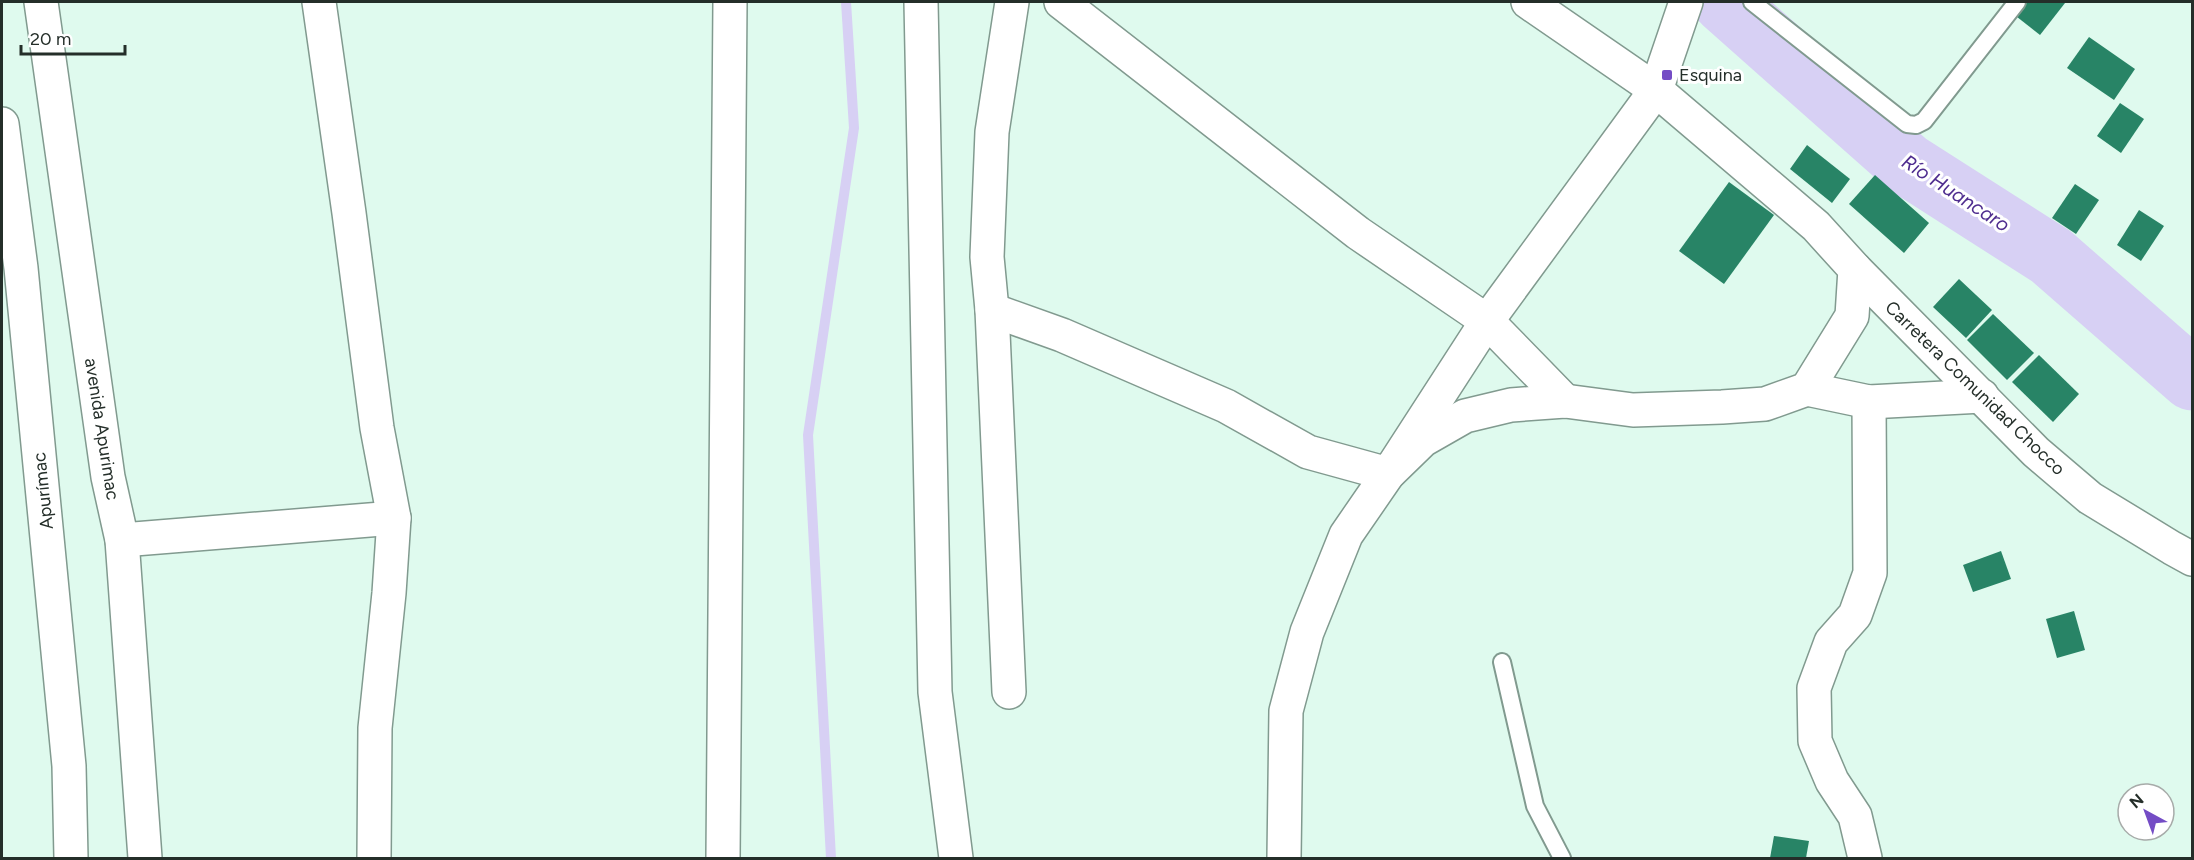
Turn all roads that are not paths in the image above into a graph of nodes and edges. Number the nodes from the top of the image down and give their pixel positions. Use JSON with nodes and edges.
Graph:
{"nodes":[{"id":1,"x":41,"y":2,"type":"edge"},
{"id":2,"x":319,"y":2,"type":"edge"},
{"id":3,"x":730,"y":2,"type":"edge"},
{"id":4,"x":921,"y":2,"type":"edge"},
{"id":5,"x":1012,"y":2,"type":"edge"},
{"id":6,"x":1061,"y":2,"type":"edge"},
{"id":7,"x":1528,"y":2,"type":"edge"},
{"id":8,"x":1686,"y":2,"type":"edge"},
{"id":9,"x":1752,"y":2,"type":"edge"},
{"id":10,"x":2017,"y":2,"type":"edge"},
{"id":11,"x":1656,"y":90,"type":"junction"},
{"id":12,"x":2,"y":124,"type":"edge"},
{"id":13,"x":1855,"y":269,"type":"junction"},
{"id":14,"x":992,"y":310,"type":"junction"},
{"id":15,"x":1487,"y":321,"type":"junction"},
{"id":16,"x":1807,"y":389,"type":"junction"},
{"id":17,"x":1982,"y":396,"type":"junction"},
{"id":18,"x":1565,"y":401,"type":"junction"},
{"id":19,"x":1869,"y":402,"type":"junction"},
{"id":20,"x":1388,"y":474,"type":"junction"},
{"id":21,"x":394,"y":518,"type":"junction"},
{"id":22,"x":122,"y":540,"type":"junction"},
{"id":23,"x":2193,"y":559,"type":"edge"},
{"id":24,"x":1502,"y":662,"type":"dead end"},
{"id":25,"x":1009,"y":692,"type":"dead end"},
{"id":26,"x":70,"y":858,"type":"edge"},
{"id":27,"x":146,"y":858,"type":"edge"},
{"id":28,"x":374,"y":858,"type":"edge"},
{"id":29,"x":723,"y":858,"type":"edge"},
{"id":30,"x":956,"y":858,"type":"edge"},
{"id":31,"x":1284,"y":858,"type":"edge"},
{"id":32,"x":1562,"y":858,"type":"edge"},
{"id":33,"x":1865,"y":858,"type":"edge"}],
"edges":[{"from":1,"to":22,"type":"street","name":"avenida Apurimac"},
{"from":2,"to":21,"type":"street"},
{"from":3,"to":29,"type":"street"},
{"from":4,"to":30,"type":"street"},
{"from":5,"to":14,"type":"street"},
{"from":6,"to":15,"type":"street"},
{"from":7,"to":11,"type":"street","name":"Carretera Comunidad Chocco"},
{"from":8,"to":11,"type":"street"},
{"from":9,"to":10,"type":"lane"},
{"from":11,"to":13,"type":"street","name":"Carretera Comunidad Chocco"},
{"from":11,"to":15,"type":"street"},
{"from":12,"to":26,"type":"street","name":"Apurímac"},
{"from":13,"to":16,"type":"street"},
{"from":13,"to":17,"type":"street","name":"Carretera Comunidad Chocco"},
{"from":14,"to":20,"type":"street"},
{"from":14,"to":25,"type":"street"},
{"from":15,"to":18,"type":"street"},
{"from":15,"to":20,"type":"street"},
{"from":16,"to":18,"type":"street"},
{"from":16,"to":19,"type":"street"},
{"from":17,"to":19,"type":"street"},
{"from":17,"to":23,"type":"street","name":"Carretera Comunidad Chocco"},
{"from":18,"to":20,"type":"street"},
{"from":19,"to":33,"type":"street"},
{"from":20,"to":31,"type":"street"},
{"from":21,"to":22,"type":"street"},
{"from":21,"to":28,"type":"street"},
{"from":22,"to":27,"type":"street","name":"avenida Apurimac"},
{"from":24,"to":32,"type":"lane"}]}
